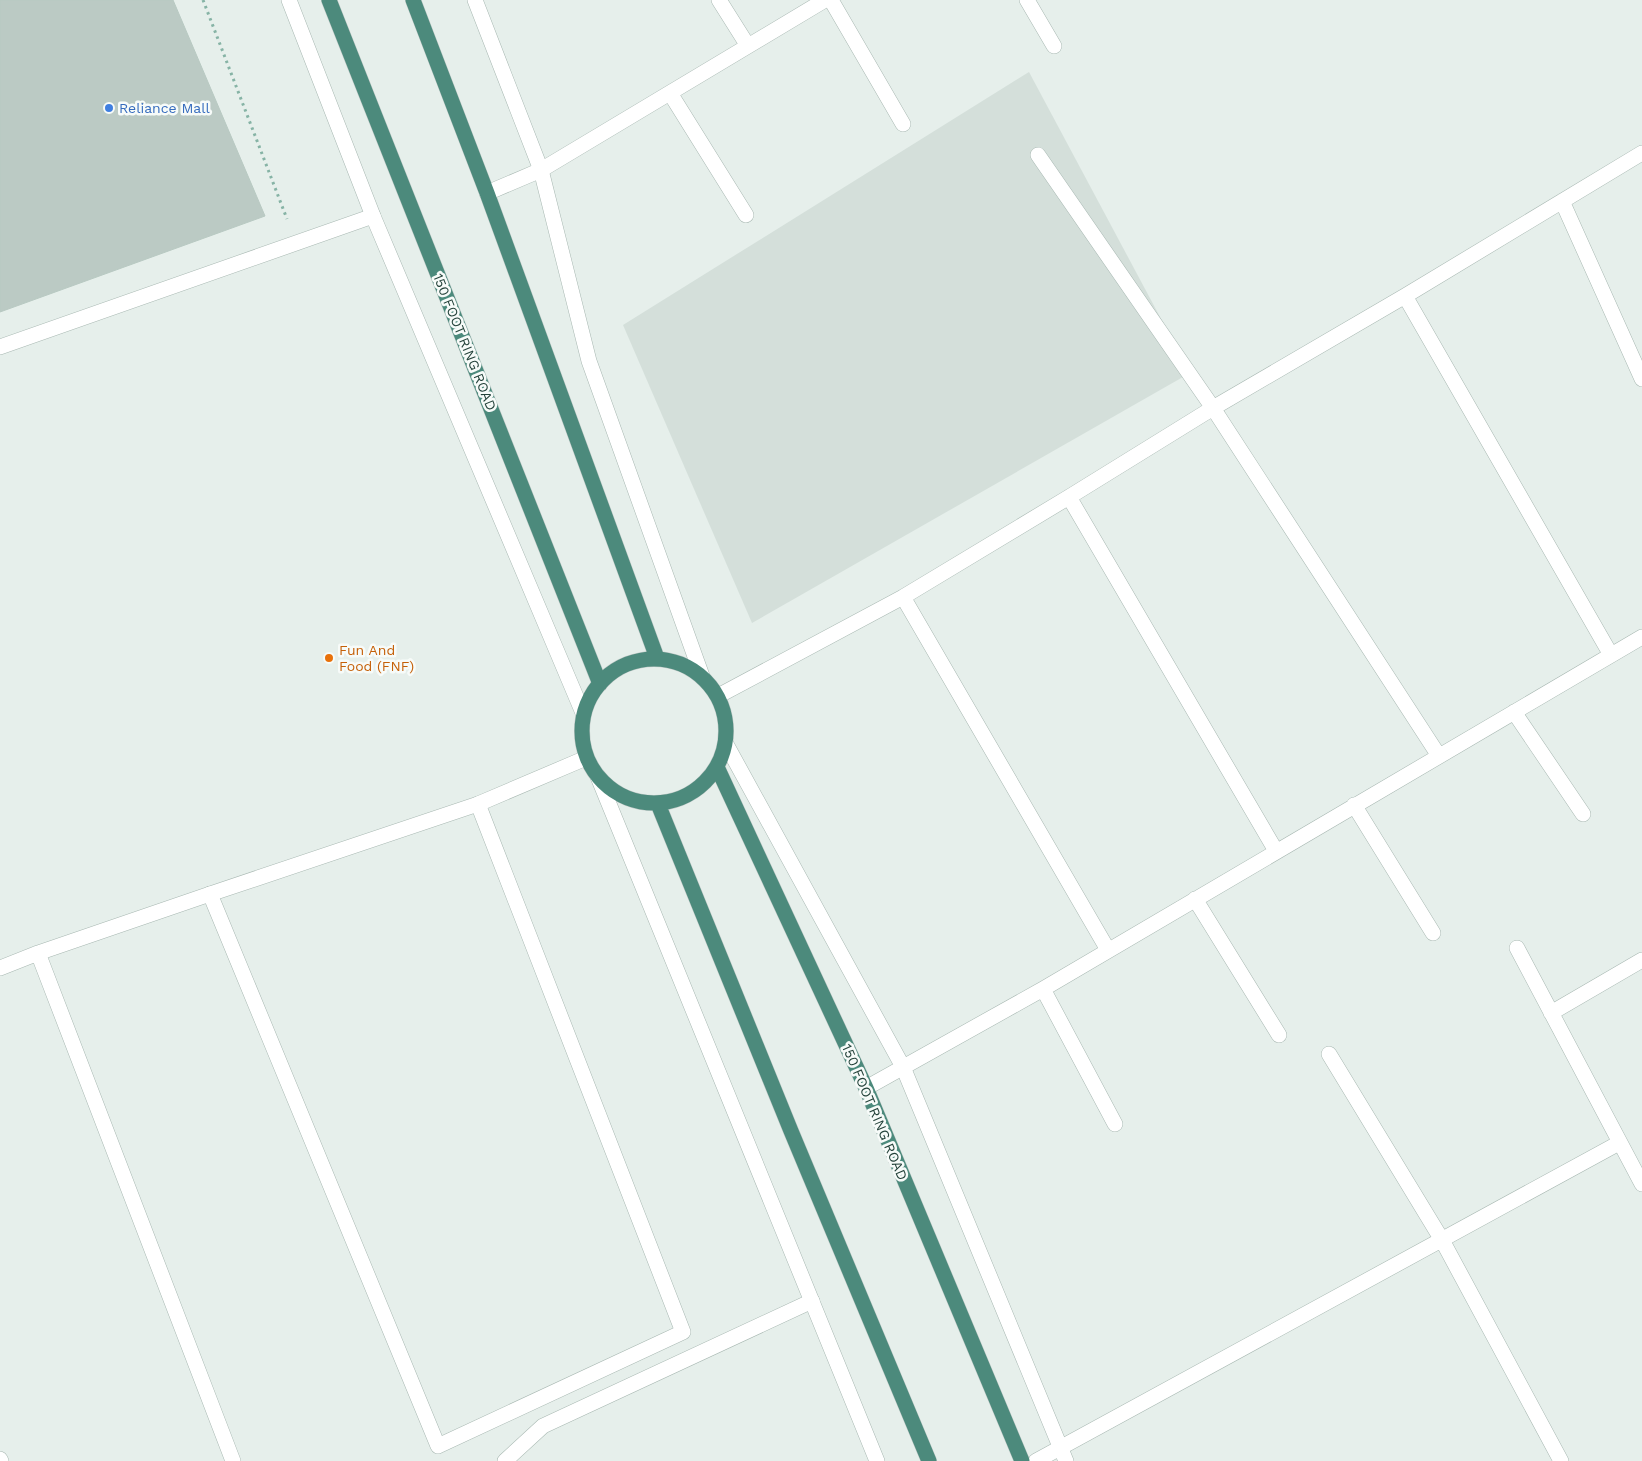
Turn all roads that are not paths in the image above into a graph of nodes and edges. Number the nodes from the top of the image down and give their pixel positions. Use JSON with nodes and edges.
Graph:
{"nodes":[{"id":1,"x":289,"y":0,"type":"edge"},
{"id":2,"x":330,"y":0,"type":"edge"},
{"id":3,"x":414,"y":0,"type":"edge"},
{"id":4,"x":475,"y":0,"type":"edge"},
{"id":5,"x":719,"y":0,"type":"edge"},
{"id":6,"x":825,"y":0,"type":"edge"},
{"id":7,"x":830,"y":0,"type":"edge"},
{"id":8,"x":1027,"y":0,"type":"edge"},
{"id":9,"x":748,"y":46,"type":"junction"},
{"id":10,"x":1054,"y":46,"type":"dead end"},
{"id":11,"x":670,"y":93,"type":"junction"},
{"id":12,"x":903,"y":124,"type":"dead end"},
{"id":13,"x":1642,"y":153,"type":"edge"},
{"id":14,"x":1038,"y":155,"type":"dead end"},
{"id":15,"x":541,"y":170,"type":"junction"},
{"id":16,"x":487,"y":194,"type":"junction"},
{"id":17,"x":1562,"y":201,"type":"junction"},
{"id":18,"x":746,"y":215,"type":"dead end"},
{"id":19,"x":373,"y":216,"type":"junction"},
{"id":20,"x":1405,"y":296,"type":"junction"},
{"id":21,"x":0,"y":347,"type":"edge"},
{"id":22,"x":1642,"y":379,"type":"edge"},
{"id":23,"x":1213,"y":408,"type":"junction"},
{"id":24,"x":1069,"y":497,"type":"junction"},
{"id":25,"x":903,"y":597,"type":"junction"},
{"id":26,"x":1642,"y":637,"type":"edge"},
{"id":27,"x":1611,"y":655,"type":"junction"},
{"id":28,"x":657,"y":658,"type":"junction"},
{"id":29,"x":702,"y":676,"type":"junction"},
{"id":30,"x":600,"y":684,"type":"junction"},
{"id":31,"x":718,"y":696,"type":"junction"},
{"id":32,"x":1514,"y":712,"type":"junction"},
{"id":33,"x":583,"y":714,"type":"junction"},
{"id":34,"x":726,"y":744,"type":"junction"},
{"id":35,"x":1439,"y":756,"type":"junction"},
{"id":36,"x":586,"y":758,"type":"junction"},
{"id":37,"x":717,"y":767,"type":"junction"},
{"id":38,"x":598,"y":777,"type":"junction"},
{"id":39,"x":478,"y":804,"type":"junction"},
{"id":40,"x":658,"y":804,"type":"junction"},
{"id":41,"x":1354,"y":805,"type":"junction"},
{"id":42,"x":1583,"y":814,"type":"dead end"},
{"id":43,"x":1276,"y":851,"type":"junction"},
{"id":44,"x":210,"y":894,"type":"junction"},
{"id":45,"x":1196,"y":899,"type":"junction"},
{"id":46,"x":1433,"y":933,"type":"dead end"},
{"id":47,"x":1518,"y":948,"type":"dead end"},
{"id":48,"x":1108,"y":950,"type":"junction"},
{"id":49,"x":38,"y":953,"type":"junction"},
{"id":50,"x":1642,"y":960,"type":"edge"},
{"id":51,"x":0,"y":968,"type":"edge"},
{"id":52,"x":1043,"y":989,"type":"junction"},
{"id":53,"x":1551,"y":1013,"type":"junction"},
{"id":54,"x":1279,"y":1035,"type":"dead end"},
{"id":55,"x":1329,"y":1054,"type":"dead end"},
{"id":56,"x":903,"y":1067,"type":"junction"},
{"id":57,"x":866,"y":1088,"type":"junction"},
{"id":58,"x":1115,"y":1124,"type":"dead end"},
{"id":59,"x":1619,"y":1143,"type":"junction"},
{"id":60,"x":1642,"y":1184,"type":"edge"},
{"id":61,"x":1442,"y":1240,"type":"junction"},
{"id":62,"x":812,"y":1301,"type":"junction"},
{"id":63,"x":1063,"y":1454,"type":"edge"},
{"id":64,"x":233,"y":1461,"type":"edge"},
{"id":65,"x":504,"y":1461,"type":"edge"},
{"id":66,"x":877,"y":1461,"type":"edge"},
{"id":67,"x":929,"y":1461,"type":"edge"},
{"id":68,"x":1022,"y":1461,"type":"edge"},
{"id":69,"x":1036,"y":1461,"type":"edge"},
{"id":70,"x":1561,"y":1461,"type":"edge"}],
"edges":[{"from":1,"to":19,"type":"street"},
{"from":2,"to":30,"type":"highway","name":"150 FOOT RING ROAD"},
{"from":3,"to":16,"type":"highway"},
{"from":4,"to":15,"type":"street"},
{"from":5,"to":9,"type":"street"},
{"from":6,"to":9,"type":"street"},
{"from":7,"to":12,"type":"street"},
{"from":8,"to":10,"type":"street"},
{"from":9,"to":11,"type":"street"},
{"from":11,"to":15,"type":"street"},
{"from":11,"to":18,"type":"street"},
{"from":13,"to":17,"type":"street"},
{"from":14,"to":23,"type":"street"},
{"from":15,"to":16,"type":"street"},
{"from":15,"to":29,"type":"street"},
{"from":16,"to":28,"type":"highway"},
{"from":17,"to":20,"type":"street"},
{"from":17,"to":22,"type":"street"},
{"from":19,"to":21,"type":"street"},
{"from":19,"to":33,"type":"street"},
{"from":20,"to":23,"type":"street"},
{"from":20,"to":27,"type":"street"},
{"from":23,"to":24,"type":"street"},
{"from":23,"to":35,"type":"street"},
{"from":24,"to":25,"type":"street"},
{"from":24,"to":43,"type":"street"},
{"from":25,"to":31,"type":"street"},
{"from":25,"to":48,"type":"street"},
{"from":26,"to":27,"type":"street"},
{"from":27,"to":32,"type":"street"},
{"from":28,"to":29,"type":"highway"},
{"from":28,"to":30,"type":"highway"},
{"from":29,"to":31,"type":"highway"},
{"from":30,"to":33,"type":"highway"},
{"from":31,"to":34,"type":"highway"},
{"from":32,"to":35,"type":"street"},
{"from":32,"to":42,"type":"street"},
{"from":33,"to":36,"type":"highway"},
{"from":34,"to":37,"type":"highway"},
{"from":34,"to":56,"type":"street"},
{"from":35,"to":41,"type":"street"},
{"from":36,"to":38,"type":"highway"},
{"from":36,"to":39,"type":"street"},
{"from":37,"to":40,"type":"highway"},
{"from":37,"to":57,"type":"highway","name":"150 FOOT RING ROAD"},
{"from":38,"to":40,"type":"highway"},
{"from":38,"to":62,"type":"street"},
{"from":39,"to":44,"type":"street"},
{"from":39,"to":44,"type":"street"},
{"from":40,"to":67,"type":"highway"},
{"from":41,"to":43,"type":"street"},
{"from":41,"to":46,"type":"street"},
{"from":43,"to":45,"type":"street"},
{"from":44,"to":49,"type":"street"},
{"from":45,"to":48,"type":"street"},
{"from":45,"to":54,"type":"street"},
{"from":47,"to":53,"type":"street"},
{"from":48,"to":52,"type":"street"},
{"from":49,"to":51,"type":"street"},
{"from":49,"to":64,"type":"street"},
{"from":50,"to":53,"type":"street"},
{"from":52,"to":56,"type":"street"},
{"from":52,"to":58,"type":"street"},
{"from":53,"to":59,"type":"street"},
{"from":55,"to":61,"type":"street"},
{"from":56,"to":57,"type":"street"},
{"from":56,"to":63,"type":"street"},
{"from":57,"to":68,"type":"highway","name":"150 FOOT RING ROAD"},
{"from":59,"to":60,"type":"street"},
{"from":59,"to":61,"type":"street"},
{"from":61,"to":63,"type":"street"},
{"from":61,"to":70,"type":"street"},
{"from":62,"to":65,"type":"street"},
{"from":62,"to":66,"type":"street"},
{"from":63,"to":69,"type":"street"}]}
